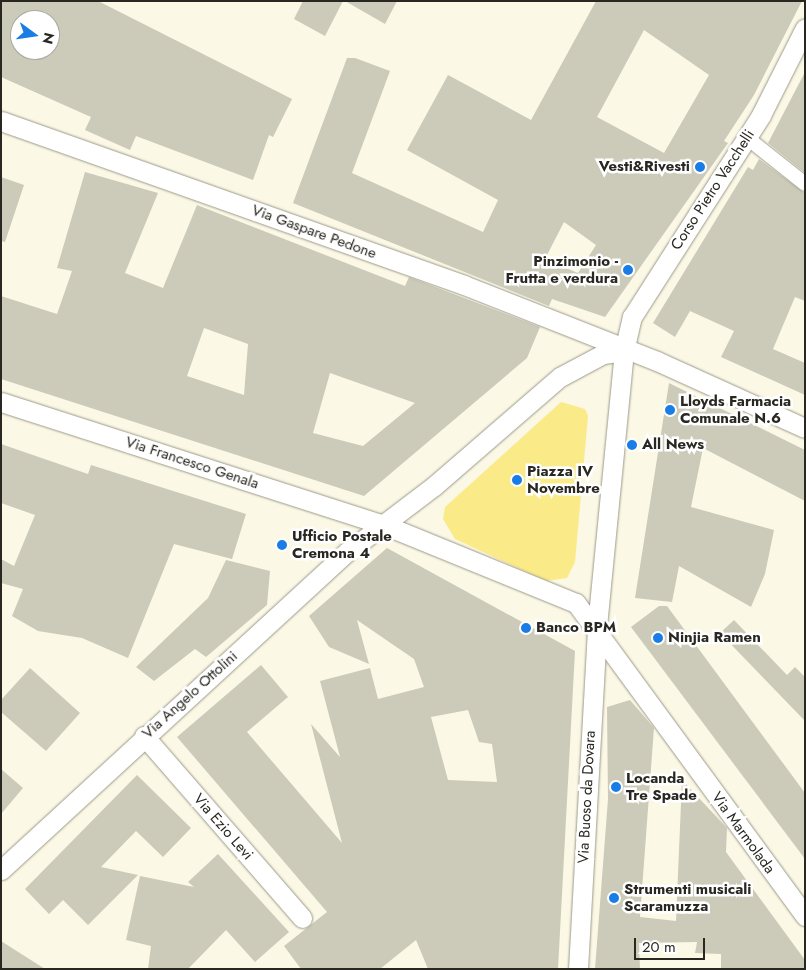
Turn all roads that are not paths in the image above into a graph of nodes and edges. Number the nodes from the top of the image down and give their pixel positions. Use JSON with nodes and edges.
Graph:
{"nodes":[{"id":1,"x":805,"y":28,"type":"edge"},
{"id":2,"x":1,"y":121,"type":"edge"},
{"id":3,"x":746,"y":137,"type":"junction"},
{"id":4,"x":805,"y":184,"type":"edge"},
{"id":5,"x":624,"y":351,"type":"junction"},
{"id":6,"x":1,"y":402,"type":"edge"},
{"id":7,"x":805,"y":428,"type":"edge"},
{"id":8,"x":382,"y":524,"type":"junction"},
{"id":9,"x":597,"y":626,"type":"junction"},
{"id":10,"x":144,"y":736,"type":"junction"},
{"id":11,"x":1,"y":870,"type":"edge"},
{"id":12,"x":805,"y":916,"type":"edge"},
{"id":13,"x":302,"y":918,"type":"dead end"},
{"id":14,"x":578,"y":969,"type":"edge"}],
"edges":[{"from":1,"to":3,"type":"street","name":"Corso Pietro Vacchelli"},
{"from":2,"to":5,"type":"street","name":"Via Gaspare Pedone"},
{"from":3,"to":4,"type":"street"},
{"from":3,"to":5,"type":"street","name":"Corso Pietro Vacchelli"},
{"from":5,"to":7,"type":"street","name":"Via Gaspare Pedone"},
{"from":5,"to":8,"type":"street"},
{"from":5,"to":9,"type":"street"},
{"from":6,"to":8,"type":"street","name":"Via Francesco Genala"},
{"from":8,"to":9,"type":"street"},
{"from":8,"to":10,"type":"street","name":"Via Angelo Ottolini"},
{"from":9,"to":12,"type":"street","name":"Via Marmolada"},
{"from":9,"to":14,"type":"street","name":"Via Buoso da Dovara"},
{"from":10,"to":11,"type":"street","name":"Via Angelo Ottolini"},
{"from":10,"to":13,"type":"street","name":"Via Ezio Levi"}]}
